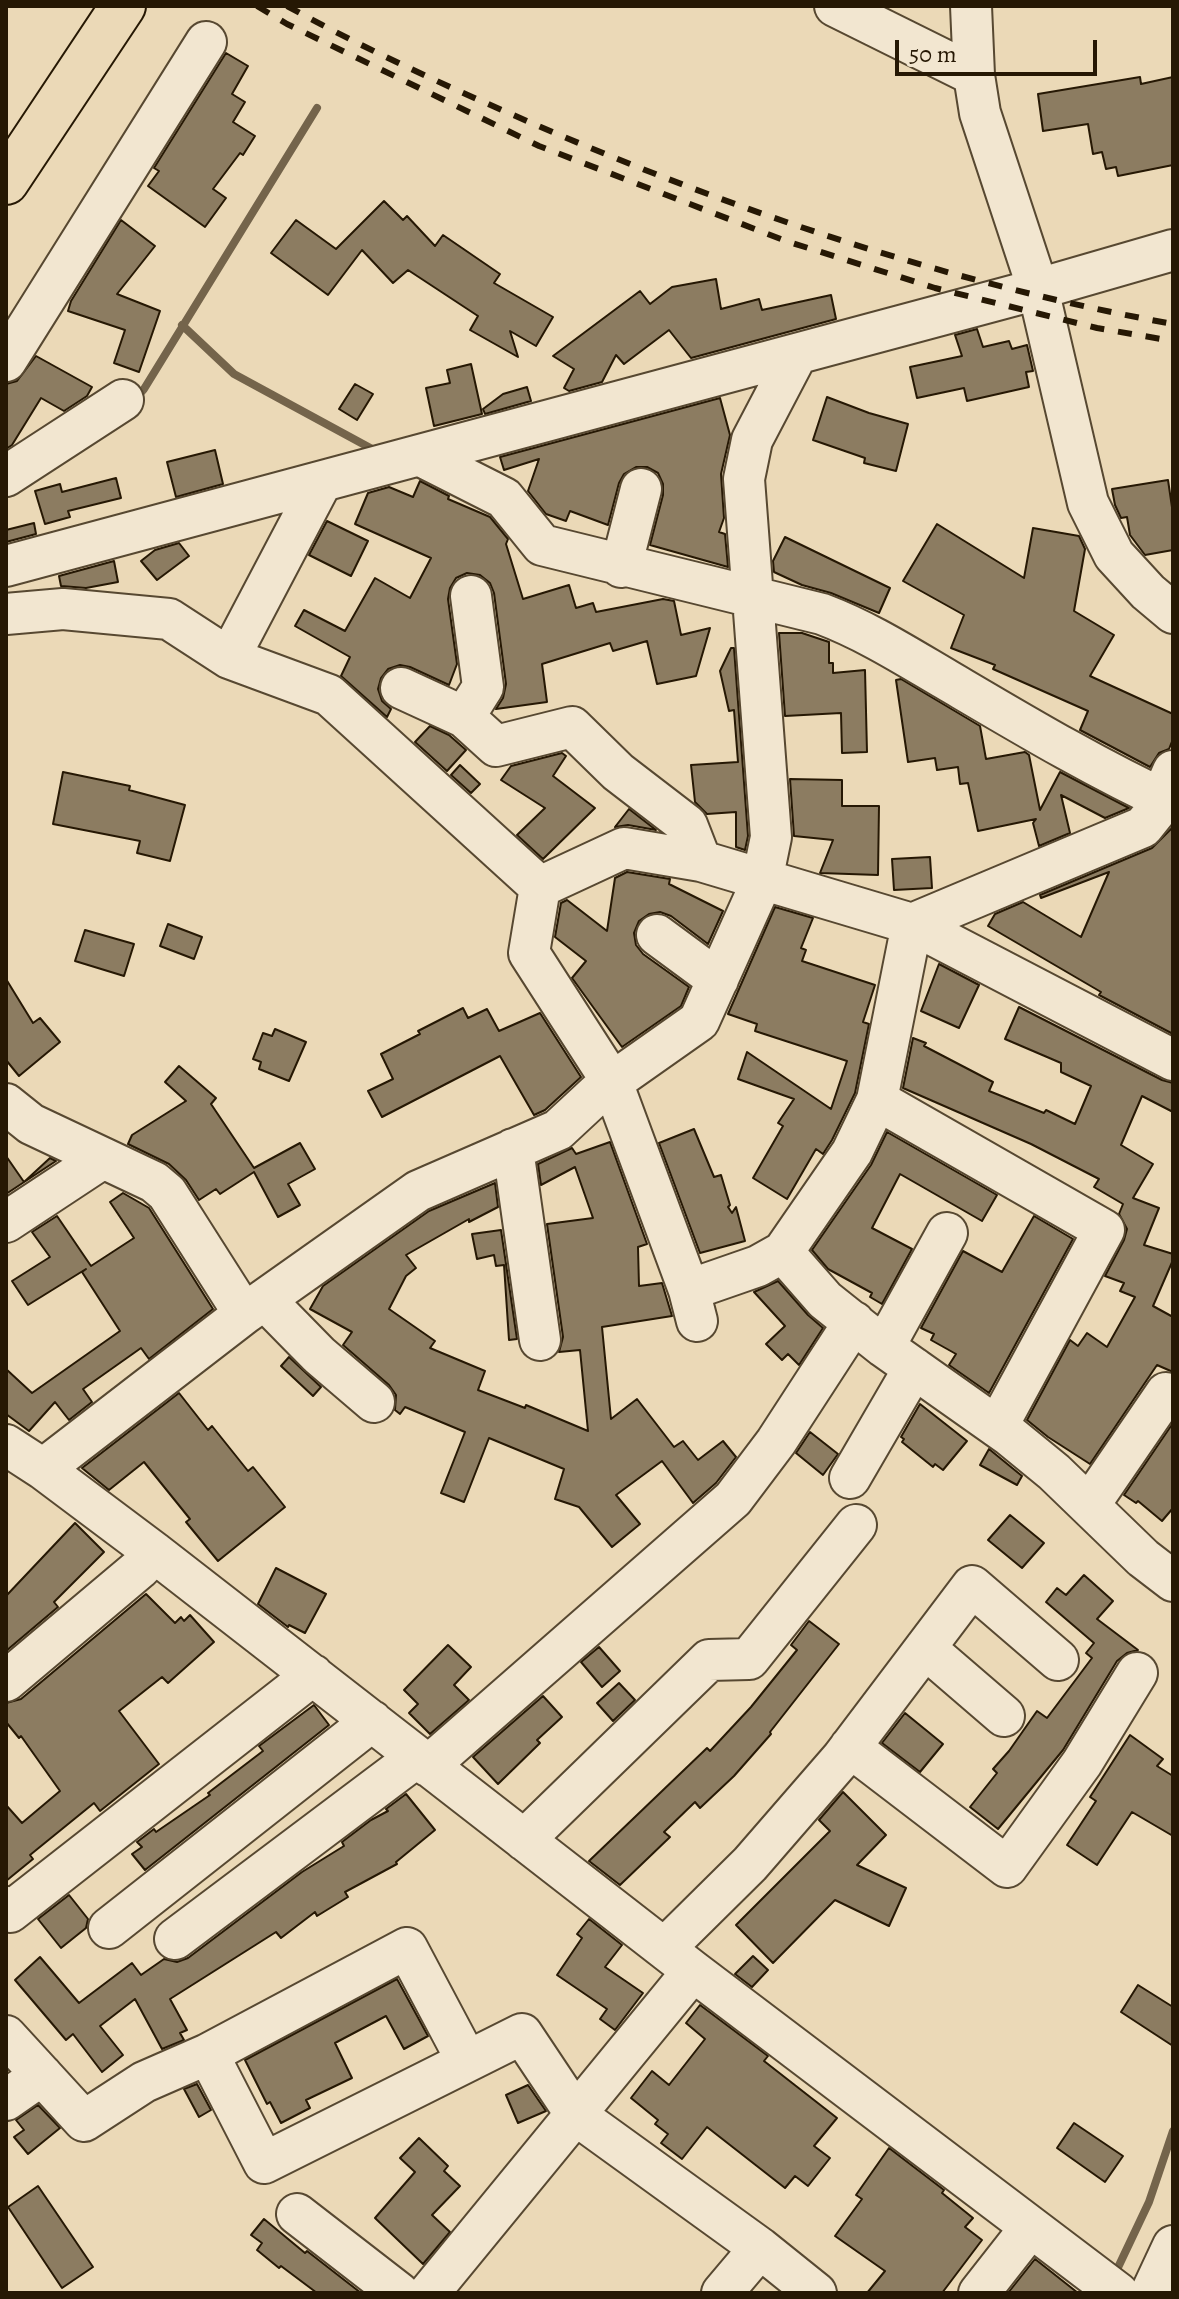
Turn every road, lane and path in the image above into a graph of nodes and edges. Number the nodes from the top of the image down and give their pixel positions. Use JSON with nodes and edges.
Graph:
{"nodes":[{"id":1,"x":123,"y":6,"type":"edge"},
{"id":2,"x":835,"y":6,"type":"edge"},
{"id":3,"x":971,"y":6,"type":"edge"},
{"id":4,"x":206,"y":42,"type":"dead end"},
{"id":5,"x":974,"y":75,"type":"junction"},
{"id":6,"x":6,"y":182,"type":"edge"},
{"id":7,"x":1173,"y":250,"type":"edge"},
{"id":8,"x":1038,"y":289,"type":"junction"},
{"id":9,"x":797,"y":354,"type":"junction"},
{"id":10,"x":6,"y":361,"type":"edge"},
{"id":11,"x":123,"y":400,"type":"dead end"},
{"id":12,"x":421,"y":456,"type":"junction"},
{"id":13,"x":6,"y":476,"type":"edge"},
{"id":14,"x":321,"y":483,"type":"junction"},
{"id":15,"x":641,"y":489,"type":"dead end"},
{"id":16,"x":6,"y":566,"type":"edge"},
{"id":17,"x":621,"y":567,"type":"junction"},
{"id":18,"x":471,"y":596,"type":"dead end"},
{"id":19,"x":753,"y":597,"type":"junction"},
{"id":20,"x":1173,"y":613,"type":"edge"},
{"id":21,"x":6,"y":614,"type":"edge"},
{"id":22,"x":229,"y":658,"type":"junction"},
{"id":23,"x":401,"y":688,"type":"dead end"},
{"id":24,"x":464,"y":717,"type":"junction"},
{"id":25,"x":1164,"y":798,"type":"edge"},
{"id":26,"x":701,"y":861,"type":"junction"},
{"id":27,"x":762,"y":881,"type":"junction"},
{"id":28,"x":540,"y":887,"type":"junction"},
{"id":29,"x":912,"y":924,"type":"junction"},
{"id":30,"x":657,"y":935,"type":"dead end"},
{"id":31,"x":718,"y":980,"type":"junction"},
{"id":32,"x":1173,"y":1060,"type":"edge"},
{"id":33,"x":612,"y":1082,"type":"junction"},
{"id":34,"x":877,"y":1100,"type":"junction"},
{"id":35,"x":6,"y":1104,"type":"edge"},
{"id":36,"x":513,"y":1149,"type":"junction"},
{"id":37,"x":103,"y":1158,"type":"junction"},
{"id":38,"x":6,"y":1222,"type":"edge"},
{"id":39,"x":947,"y":1233,"type":"dead end"},
{"id":40,"x":783,"y":1252,"type":"junction"},
{"id":41,"x":255,"y":1308,"type":"junction"},
{"id":42,"x":854,"y":1322,"type":"junction"},
{"id":43,"x":540,"y":1340,"type":"dead end"},
{"id":44,"x":899,"y":1357,"type":"junction"},
{"id":45,"x":1166,"y":1393,"type":"dead end"},
{"id":46,"x":374,"y":1402,"type":"dead end"},
{"id":47,"x":997,"y":1427,"type":"junction"},
{"id":48,"x":17,"y":1463,"type":"edge"},
{"id":49,"x":850,"y":1478,"type":"dead end"},
{"id":50,"x":1090,"y":1504,"type":"junction"},
{"id":51,"x":856,"y":1525,"type":"dead end"},
{"id":52,"x":147,"y":1561,"type":"junction"},
{"id":53,"x":1173,"y":1581,"type":"edge"},
{"id":54,"x":925,"y":1648,"type":"junction"},
{"id":55,"x":1058,"y":1660,"type":"dead end"},
{"id":56,"x":1137,"y":1673,"type":"dead end"},
{"id":57,"x":6,"y":1681,"type":"edge"},
{"id":58,"x":304,"y":1681,"type":"junction"},
{"id":59,"x":1004,"y":1716,"type":"dead end"},
{"id":60,"x":364,"y":1728,"type":"junction"},
{"id":61,"x":850,"y":1747,"type":"junction"},
{"id":62,"x":414,"y":1764,"type":"junction"},
{"id":63,"x":524,"y":1840,"type":"junction"},
{"id":64,"x":6,"y":1907,"type":"edge"},
{"id":65,"x":109,"y":1928,"type":"dead end"},
{"id":66,"x":175,"y":1939,"type":"dead end"},
{"id":67,"x":682,"y":1971,"type":"junction"},
{"id":68,"x":6,"y":2036,"type":"edge"},
{"id":69,"x":208,"y":2054,"type":"junction"},
{"id":70,"x":467,"y":2061,"type":"junction"},
{"id":71,"x":42,"y":2075,"type":"junction"},
{"id":72,"x":6,"y":2100,"type":"edge"},
{"id":73,"x":576,"y":2115,"type":"junction"},
{"id":74,"x":297,"y":2214,"type":"dead end"},
{"id":75,"x":1024,"y":2236,"type":"junction"},
{"id":76,"x":1173,"y":2246,"type":"edge"},
{"id":77,"x":760,"y":2248,"type":"junction"},
{"id":78,"x":399,"y":2293,"type":"edge"},
{"id":79,"x":429,"y":2293,"type":"edge"},
{"id":80,"x":722,"y":2293,"type":"edge"},
{"id":81,"x":816,"y":2293,"type":"edge"},
{"id":82,"x":979,"y":2293,"type":"edge"},
{"id":83,"x":1118,"y":2293,"type":"edge"},
{"id":84,"x":1151,"y":2293,"type":"edge"}],
"edges":[{"from":1,"to":6,"type":"main road"},
{"from":2,"to":5,"type":"street"},
{"from":3,"to":5,"type":"street"},
{"from":4,"to":10,"type":"street"},
{"from":5,"to":8,"type":"street"},
{"from":7,"to":8,"type":"street"},
{"from":8,"to":9,"type":"street"},
{"from":8,"to":20,"type":"street"},
{"from":9,"to":12,"type":"street"},
{"from":9,"to":19,"type":"street"},
{"from":11,"to":13,"type":"street"},
{"from":12,"to":14,"type":"street"},
{"from":12,"to":17,"type":"street"},
{"from":14,"to":16,"type":"street"},
{"from":14,"to":22,"type":"street"},
{"from":15,"to":17,"type":"street"},
{"from":17,"to":19,"type":"street"},
{"from":18,"to":24,"type":"street"},
{"from":19,"to":25,"type":"street"},
{"from":19,"to":27,"type":"street"},
{"from":21,"to":22,"type":"street"},
{"from":22,"to":28,"type":"street"},
{"from":23,"to":24,"type":"street"},
{"from":24,"to":26,"type":"street"},
{"from":25,"to":29,"type":"street"},
{"from":26,"to":27,"type":"street"},
{"from":26,"to":28,"type":"street"},
{"from":27,"to":29,"type":"street"},
{"from":27,"to":31,"type":"street"},
{"from":28,"to":33,"type":"street"},
{"from":29,"to":32,"type":"street"},
{"from":29,"to":34,"type":"street"},
{"from":30,"to":31,"type":"street"},
{"from":31,"to":33,"type":"street"},
{"from":33,"to":36,"type":"street"},
{"from":33,"to":40,"type":"street"},
{"from":34,"to":40,"type":"street"},
{"from":34,"to":47,"type":"street"},
{"from":35,"to":37,"type":"street"},
{"from":36,"to":41,"type":"street"},
{"from":36,"to":43,"type":"street"},
{"from":37,"to":38,"type":"street"},
{"from":37,"to":41,"type":"street"},
{"from":39,"to":44,"type":"street"},
{"from":40,"to":42,"type":"street"},
{"from":41,"to":46,"type":"street"},
{"from":41,"to":48,"type":"street"},
{"from":42,"to":44,"type":"street"},
{"from":42,"to":62,"type":"street"},
{"from":44,"to":47,"type":"street"},
{"from":44,"to":49,"type":"street"},
{"from":45,"to":50,"type":"street"},
{"from":47,"to":50,"type":"street"},
{"from":48,"to":52,"type":"street"},
{"from":50,"to":53,"type":"street"},
{"from":51,"to":63,"type":"street"},
{"from":52,"to":57,"type":"street"},
{"from":52,"to":58,"type":"street"},
{"from":54,"to":55,"type":"street"},
{"from":54,"to":59,"type":"street"},
{"from":54,"to":61,"type":"street"},
{"from":56,"to":61,"type":"street"},
{"from":58,"to":60,"type":"street"},
{"from":58,"to":64,"type":"street"},
{"from":60,"to":62,"type":"street"},
{"from":60,"to":65,"type":"street"},
{"from":61,"to":67,"type":"street"},
{"from":62,"to":63,"type":"street"},
{"from":62,"to":66,"type":"street"},
{"from":63,"to":67,"type":"street"},
{"from":67,"to":73,"type":"street"},
{"from":67,"to":75,"type":"street"},
{"from":68,"to":71,"type":"street"},
{"from":69,"to":70,"type":"street"},
{"from":69,"to":70,"type":"street"},
{"from":69,"to":71,"type":"street"},
{"from":70,"to":73,"type":"street"},
{"from":71,"to":72,"type":"street"},
{"from":73,"to":77,"type":"street"},
{"from":73,"to":79,"type":"street"},
{"from":74,"to":78,"type":"street"},
{"from":75,"to":82,"type":"street"},
{"from":75,"to":83,"type":"street"},
{"from":76,"to":84,"type":"street"},
{"from":77,"to":80,"type":"street"},
{"from":77,"to":81,"type":"street"}]}
